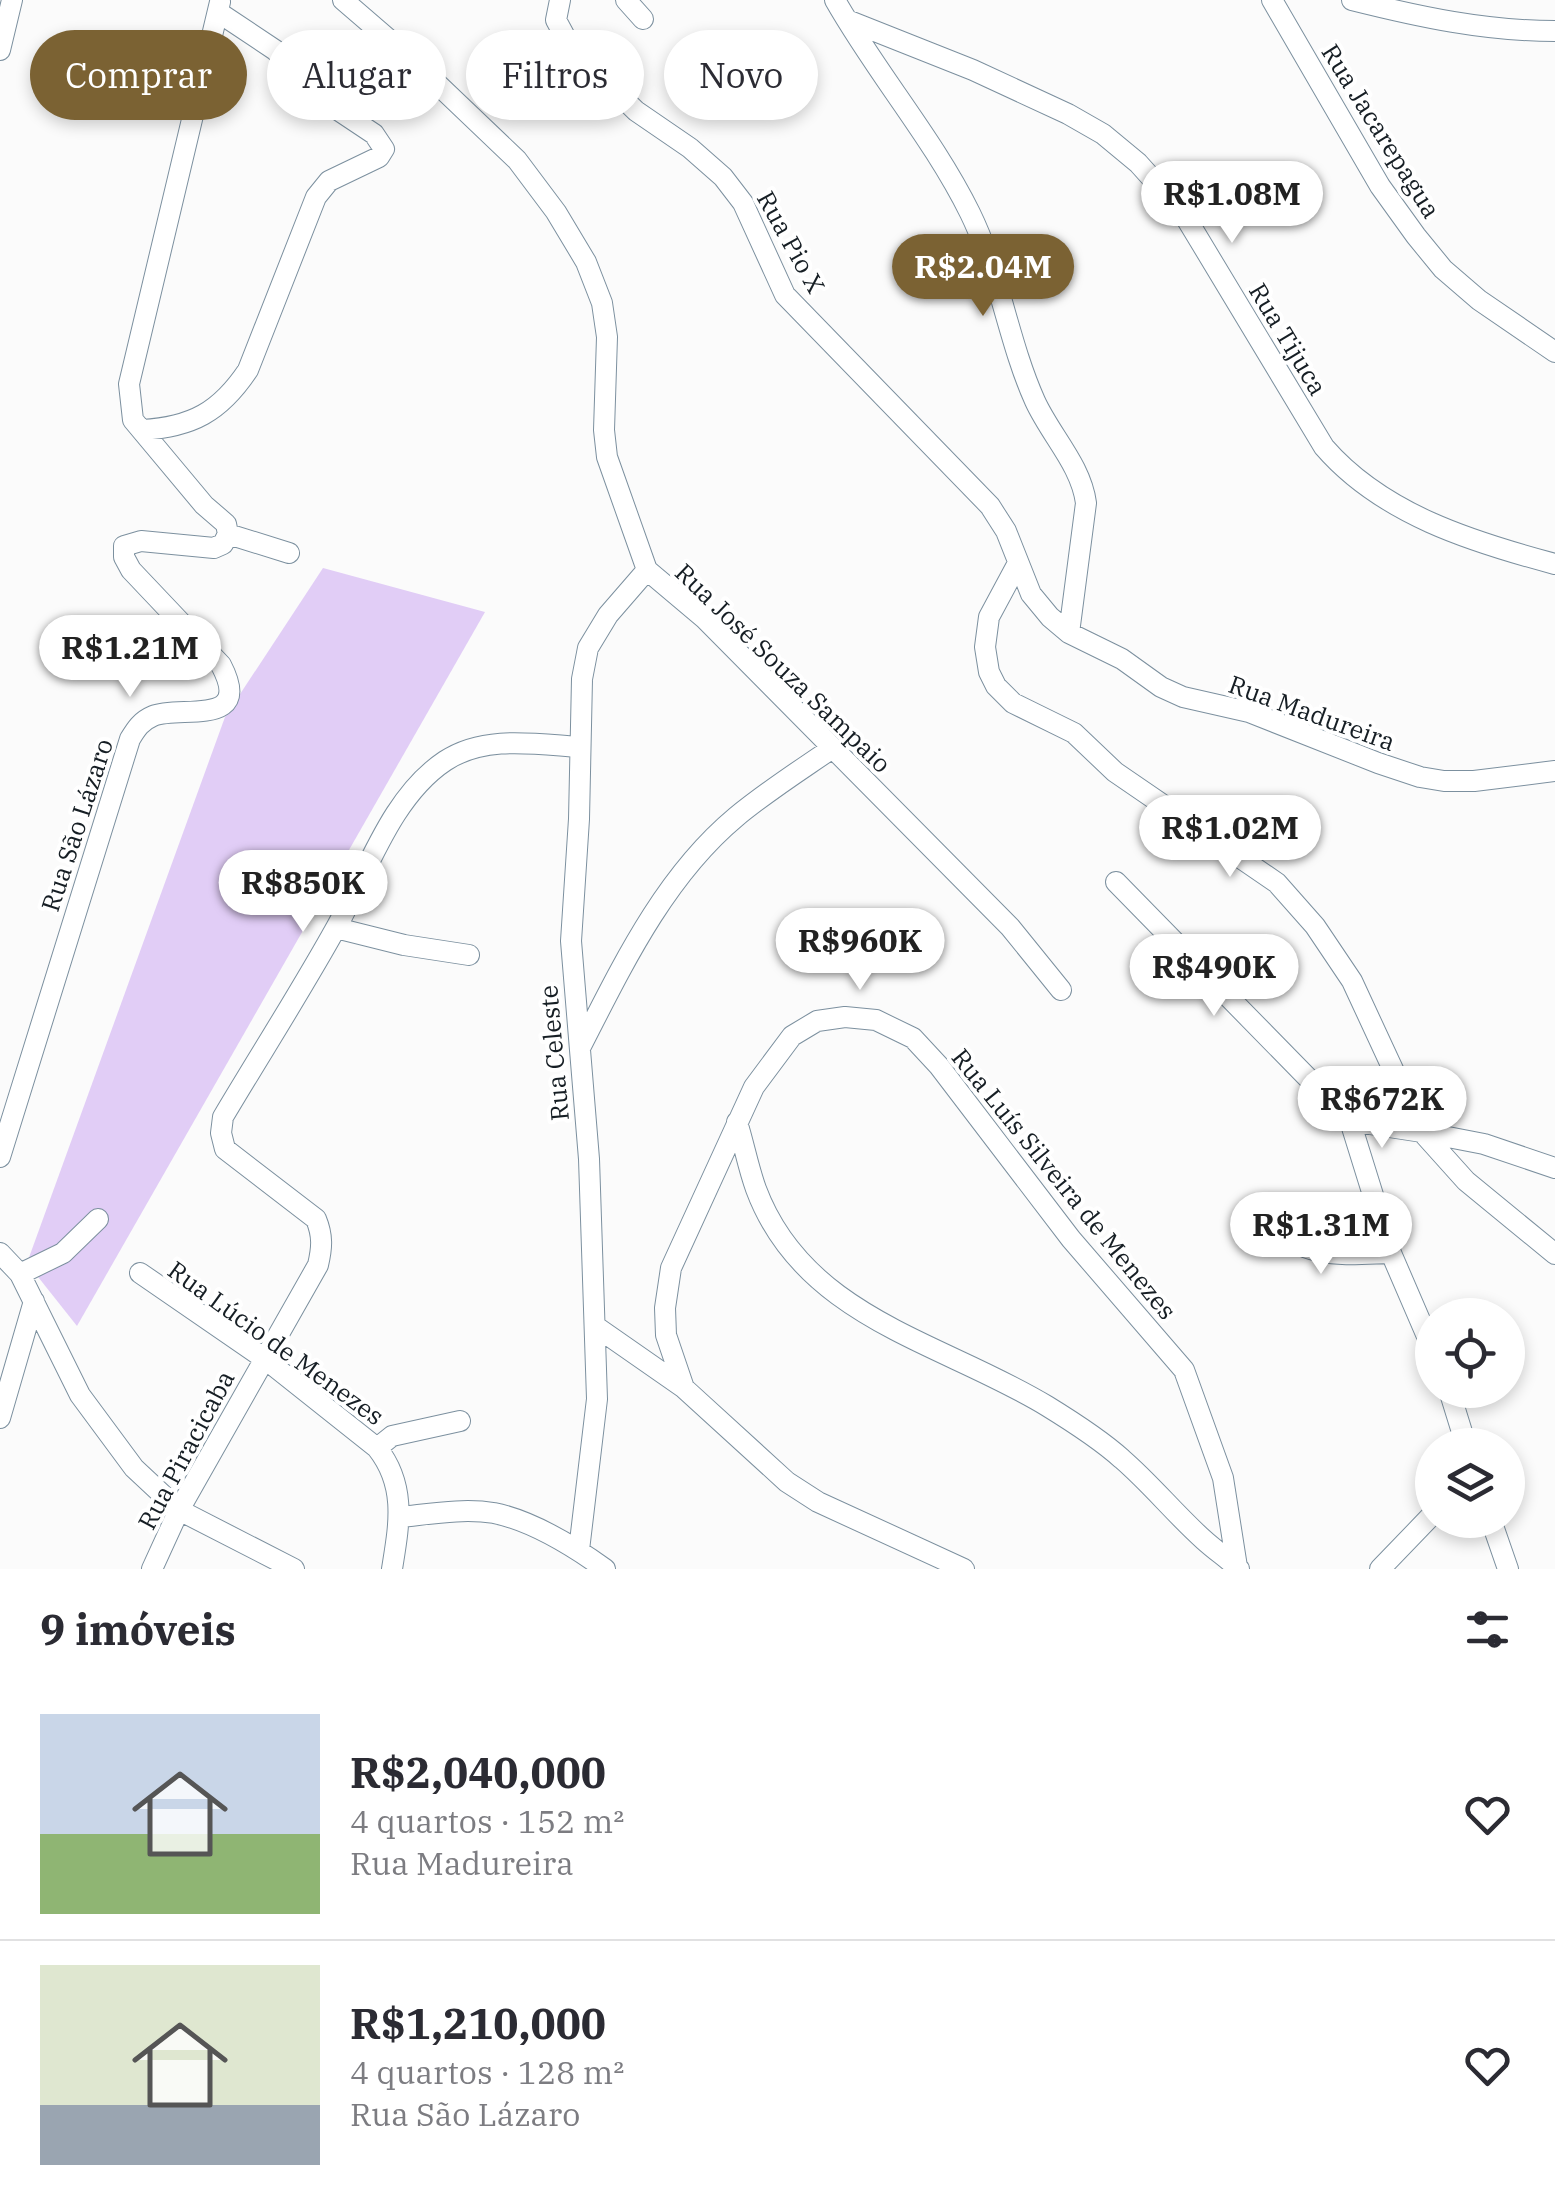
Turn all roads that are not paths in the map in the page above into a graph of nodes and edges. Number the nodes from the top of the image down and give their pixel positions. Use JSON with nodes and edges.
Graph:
{"nodes":[{"id":1,"x":12,"y":0,"type":"edge"},
{"id":2,"x":343,"y":0,"type":"edge"},
{"id":3,"x":560,"y":0,"type":"edge"},
{"id":4,"x":626,"y":0,"type":"edge"},
{"id":5,"x":836,"y":0,"type":"edge"},
{"id":6,"x":1272,"y":0,"type":"edge"},
{"id":7,"x":1352,"y":0,"type":"edge"},
{"id":8,"x":219,"y":6,"type":"edge"},
{"id":9,"x":644,"y":19,"type":"dead end"},
{"id":10,"x":847,"y":20,"type":"junction"},
{"id":11,"x":1555,"y":31,"type":"edge"},
{"id":12,"x":1,"y":42,"type":"edge"},
{"id":13,"x":1555,"y":352,"type":"edge"},
{"id":14,"x":142,"y":430,"type":"junction"},
{"id":15,"x":228,"y":534,"type":"junction"},
{"id":16,"x":288,"y":553,"type":"dead end"},
{"id":17,"x":1018,"y":563,"type":"junction"},
{"id":18,"x":1555,"y":564,"type":"edge"},
{"id":19,"x":646,"y":570,"type":"junction"},
{"id":20,"x":1069,"y":633,"type":"junction"},
{"id":21,"x":579,"y":746,"type":"junction"},
{"id":22,"x":831,"y":749,"type":"junction"},
{"id":23,"x":1555,"y":772,"type":"edge"},
{"id":24,"x":1116,"y":882,"type":"dead end"},
{"id":25,"x":336,"y":928,"type":"junction"},
{"id":26,"x":469,"y":955,"type":"dead end"},
{"id":27,"x":1061,"y":990,"type":"dead end"},
{"id":28,"x":580,"y":1048,"type":"junction"},
{"id":29,"x":1350,"y":1121,"type":"junction"},
{"id":30,"x":738,"y":1122,"type":"junction"},
{"id":31,"x":1422,"y":1132,"type":"junction"},
{"id":32,"x":0,"y":1157,"type":"edge"},
{"id":33,"x":1555,"y":1168,"type":"edge"},
{"id":34,"x":98,"y":1219,"type":"dead end"},
{"id":35,"x":1276,"y":1229,"type":"dead end"},
{"id":36,"x":0,"y":1253,"type":"edge"},
{"id":37,"x":1391,"y":1254,"type":"junction"},
{"id":38,"x":1555,"y":1254,"type":"edge"},
{"id":39,"x":140,"y":1273,"type":"dead end"},
{"id":40,"x":20,"y":1274,"type":"junction"},
{"id":41,"x":34,"y":1301,"type":"junction"},
{"id":42,"x":1415,"y":1309,"type":"edge"},
{"id":43,"x":595,"y":1326,"type":"junction"},
{"id":44,"x":265,"y":1358,"type":"junction"},
{"id":45,"x":684,"y":1388,"type":"junction"},
{"id":46,"x":0,"y":1418,"type":"edge"},
{"id":47,"x":460,"y":1421,"type":"dead end"},
{"id":48,"x":377,"y":1448,"type":"junction"},
{"id":49,"x":179,"y":1510,"type":"junction"},
{"id":50,"x":400,"y":1518,"type":"junction"},
{"id":51,"x":1415,"y":1532,"type":"edge"},
{"id":52,"x":1497,"y":1538,"type":"edge"},
{"id":53,"x":579,"y":1550,"type":"junction"},
{"id":54,"x":1238,"y":1568,"type":"edge"},
{"id":55,"x":152,"y":1569,"type":"edge"},
{"id":56,"x":294,"y":1569,"type":"edge"},
{"id":57,"x":392,"y":1569,"type":"edge"},
{"id":58,"x":605,"y":1569,"type":"edge"},
{"id":59,"x":964,"y":1569,"type":"edge"},
{"id":60,"x":1380,"y":1569,"type":"edge"},
{"id":61,"x":1508,"y":1569,"type":"edge"}],
"edges":[{"from":1,"to":12,"type":"street"},
{"from":2,"to":19,"type":"street","name":"Rua José Souza Sampaio"},
{"from":3,"to":17,"type":"street","name":"Rua Pio X"},
{"from":4,"to":9,"type":"street"},
{"from":5,"to":10,"type":"street"},
{"from":6,"to":13,"type":"street","name":"Rua Jacarepagua"},
{"from":7,"to":11,"type":"street"},
{"from":8,"to":14,"type":"street"},
{"from":8,"to":14,"type":"street"},
{"from":10,"to":18,"type":"street","name":"Rua Tijuca"},
{"from":10,"to":20,"type":"street"},
{"from":14,"to":15,"type":"street"},
{"from":15,"to":16,"type":"street"},
{"from":15,"to":32,"type":"street","name":"Rua São Lázaro"},
{"from":17,"to":20,"type":"street","name":"Rua Madureira"},
{"from":17,"to":31,"type":"street"},
{"from":19,"to":21,"type":"street","name":"Rua Celeste"},
{"from":19,"to":22,"type":"street","name":"Rua José Souza Sampaio"},
{"from":20,"to":23,"type":"street","name":"Rua Madureira"},
{"from":21,"to":25,"type":"street"},
{"from":21,"to":28,"type":"street","name":"Rua Celeste"},
{"from":22,"to":27,"type":"street","name":"Rua José Souza Sampaio"},
{"from":22,"to":28,"type":"street"},
{"from":24,"to":29,"type":"street"},
{"from":25,"to":26,"type":"street"},
{"from":25,"to":44,"type":"street","name":"Rua Piracicaba"},
{"from":28,"to":43,"type":"street","name":"Rua Celeste"},
{"from":29,"to":31,"type":"street"},
{"from":29,"to":37,"type":"street"},
{"from":30,"to":45,"type":"street","name":"Rua Luís Silveira de Menezes"},
{"from":30,"to":54,"type":"street"},
{"from":30,"to":54,"type":"street","name":"Rua Luís Silveira de Menezes"},
{"from":31,"to":33,"type":"street"},
{"from":31,"to":38,"type":"street"},
{"from":34,"to":40,"type":"street"},
{"from":35,"to":37,"type":"street"},
{"from":36,"to":40,"type":"street"},
{"from":37,"to":42,"type":"street"},
{"from":39,"to":44,"type":"street","name":"Rua Lúcio de Menezes"},
{"from":40,"to":41,"type":"street"},
{"from":41,"to":46,"type":"street"},
{"from":41,"to":49,"type":"street"},
{"from":43,"to":45,"type":"street"},
{"from":43,"to":53,"type":"street","name":"Rua Celeste"},
{"from":44,"to":48,"type":"street","name":"Rua Lúcio de Menezes"},
{"from":44,"to":49,"type":"street","name":"Rua Piracicaba"},
{"from":45,"to":59,"type":"street"},
{"from":47,"to":48,"type":"street"},
{"from":48,"to":50,"type":"street","name":"Rua Lúcio de Menezes"},
{"from":49,"to":55,"type":"street","name":"Rua Piracicaba"},
{"from":49,"to":56,"type":"street"},
{"from":50,"to":53,"type":"street"},
{"from":50,"to":57,"type":"street","name":"Rua Lúcio de Menezes"},
{"from":51,"to":60,"type":"street"},
{"from":52,"to":61,"type":"street"},
{"from":53,"to":58,"type":"street"}]}
